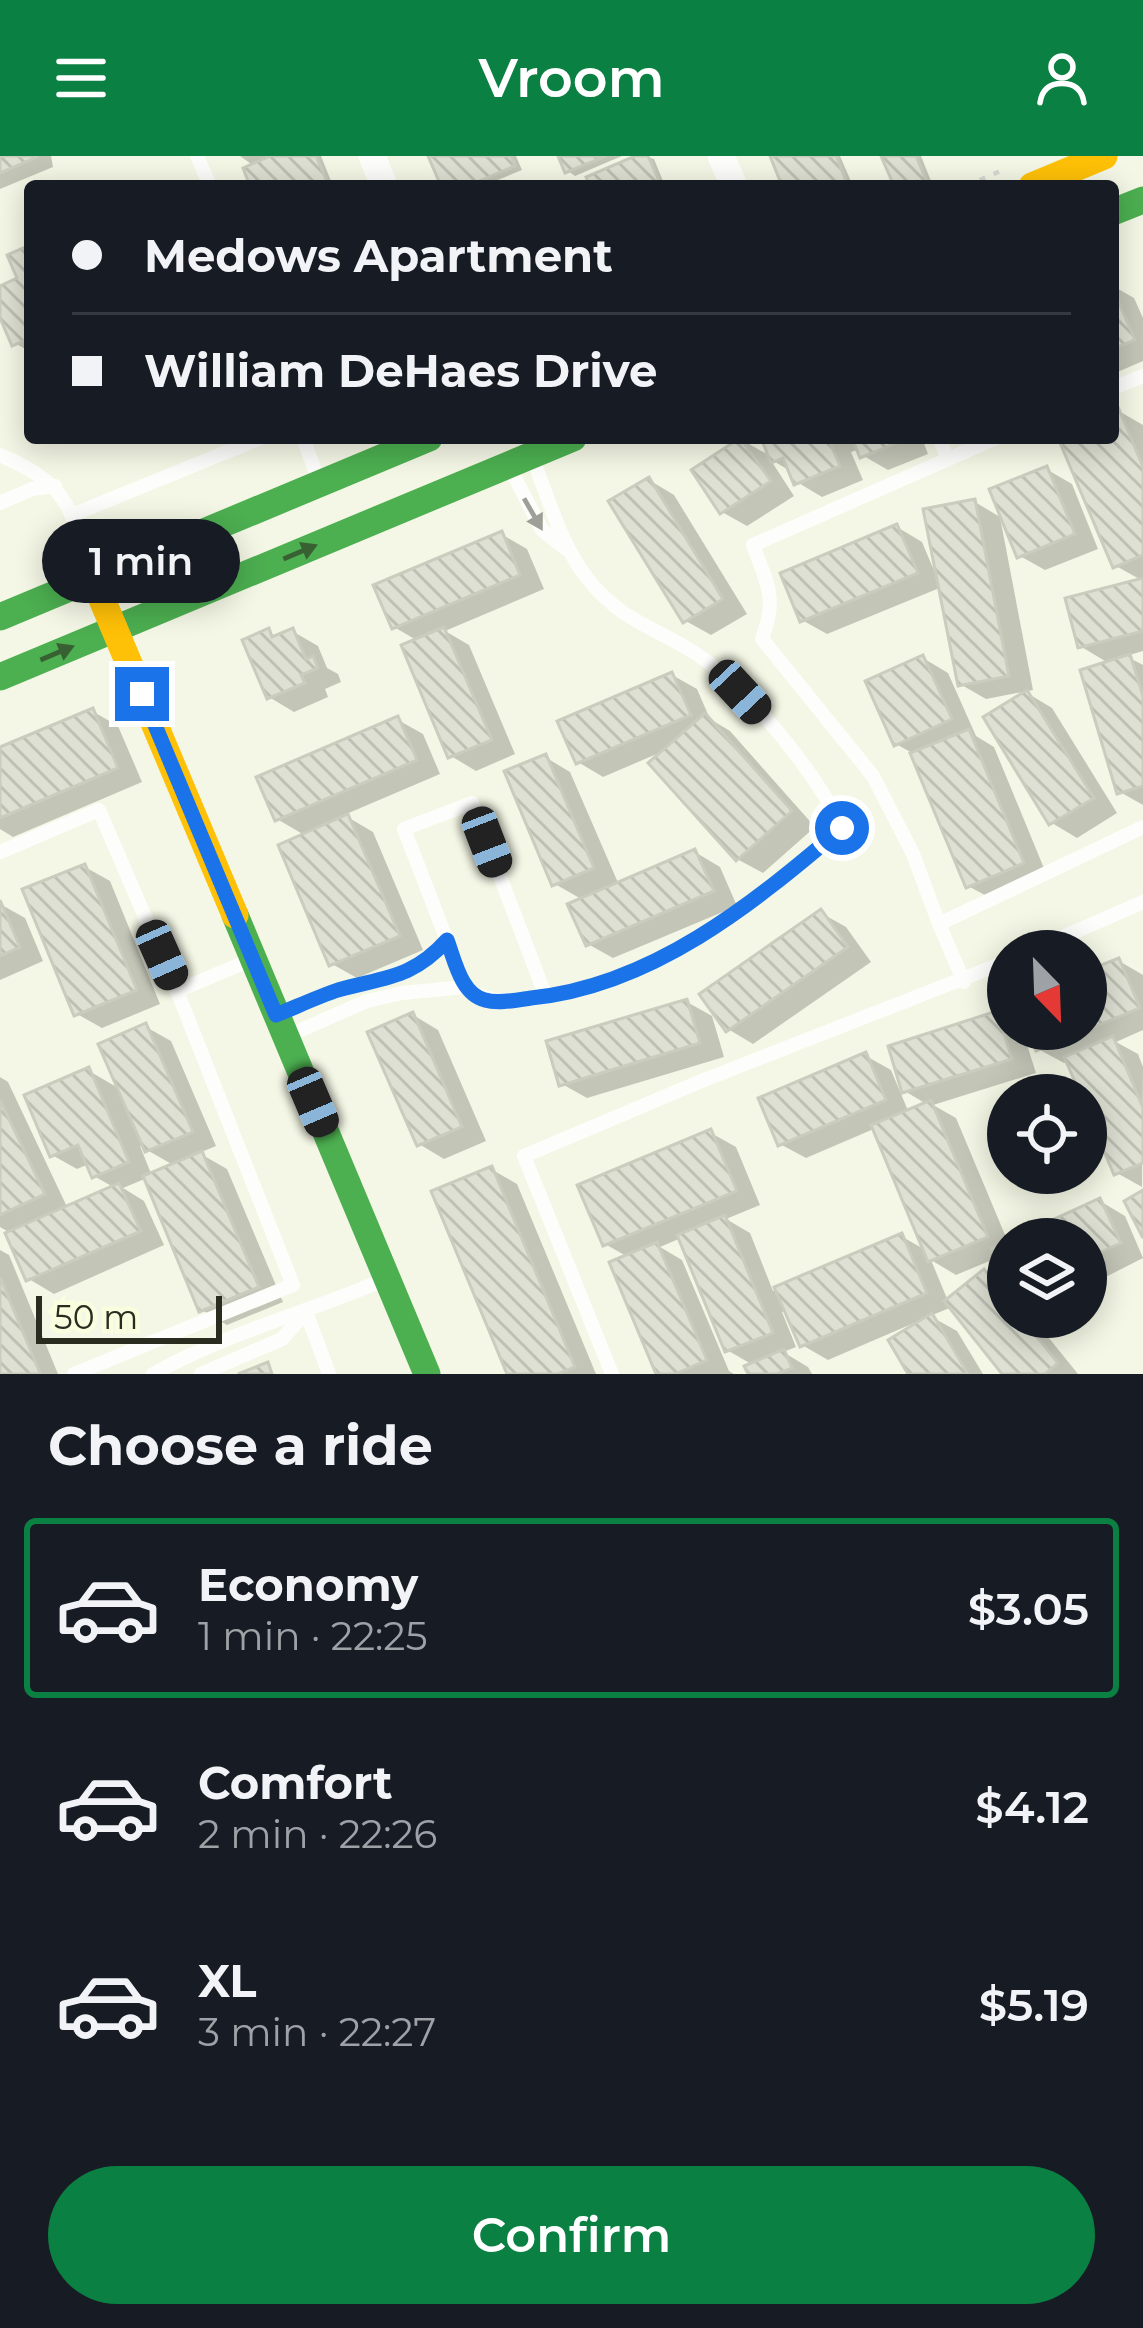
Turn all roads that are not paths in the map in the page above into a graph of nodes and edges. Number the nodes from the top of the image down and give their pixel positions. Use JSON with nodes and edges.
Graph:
{"nodes":[{"id":1,"x":1104,"y":156,"type":"edge"},
{"id":2,"x":1026,"y":175,"type":"edge"},
{"id":3,"x":246,"y":444,"type":"edge"},
{"id":4,"x":305,"y":444,"type":"edge"},
{"id":5,"x":414,"y":444,"type":"edge"},
{"id":6,"x":559,"y":444,"type":"edge"},
{"id":7,"x":942,"y":444,"type":"edge"},
{"id":8,"x":981,"y":444,"type":"edge"},
{"id":9,"x":0,"y":455,"type":"edge"},
{"id":10,"x":948,"y":459,"type":"junction"},
{"id":11,"x":520,"y":460,"type":"junction"},
{"id":12,"x":320,"y":483,"type":"junction"},
{"id":13,"x":56,"y":486,"type":"junction"},
{"id":14,"x":0,"y":503,"type":"edge"},
{"id":15,"x":72,"y":515,"type":"junction"},
{"id":16,"x":570,"y":552,"type":"junction"},
{"id":17,"x":93,"y":578,"type":"junction"},
{"id":18,"x":0,"y":617,"type":"edge"},
{"id":19,"x":115,"y":629,"type":"junction"},
{"id":20,"x":0,"y":677,"type":"edge"},
{"id":21,"x":1143,"y":826,"type":"edge"},
{"id":22,"x":0,"y":852,"type":"edge"},
{"id":23,"x":1143,"y":902,"type":"edge"},
{"id":24,"x":939,"y":924,"type":"junction"},
{"id":25,"x":1079,"y":930,"type":"edge"},
{"id":26,"x":447,"y":940,"type":"junction"},
{"id":27,"x":253,"y":959,"type":"junction"},
{"id":28,"x":987,"y":972,"type":"edge"},
{"id":29,"x":964,"y":982,"type":"junction"},
{"id":30,"x":465,"y":987,"type":"junction"},
{"id":31,"x":178,"y":991,"type":"junction"},
{"id":32,"x":547,"y":997,"type":"junction"},
{"id":33,"x":281,"y":1026,"type":"junction"},
{"id":34,"x":387,"y":1279,"type":"junction"},
{"id":35,"x":306,"y":1312,"type":"junction"},
{"id":36,"x":74,"y":1374,"type":"edge"},
{"id":37,"x":153,"y":1374,"type":"edge"},
{"id":38,"x":201,"y":1374,"type":"edge"},
{"id":39,"x":329,"y":1374,"type":"edge"},
{"id":40,"x":427,"y":1374,"type":"edge"},
{"id":41,"x":612,"y":1374,"type":"edge"}],
"edges":[{"from":1,"to":2,"type":"main road"},
{"from":3,"to":15,"type":"lane"},
{"from":4,"to":12,"type":"lane"},
{"from":5,"to":12,"type":"main road"},
{"from":6,"to":11,"type":"main road"},
{"from":7,"to":10,"type":"lane"},
{"from":8,"to":10,"type":"lane"},
{"from":9,"to":13,"type":"lane"},
{"from":10,"to":24,"type":"lane"},
{"from":11,"to":16,"type":"lane"},
{"from":11,"to":16,"type":"lane","one_way":true},
{"from":19,"to":11,"type":"main road","one_way":true},
{"from":12,"to":17,"type":"main road"},
{"from":13,"to":14,"type":"lane"},
{"from":13,"to":15,"type":"lane"},
{"from":15,"to":17,"type":"lane"},
{"from":16,"to":32,"type":"lane"},
{"from":17,"to":18,"type":"main road"},
{"from":17,"to":19,"type":"main road"},
{"from":20,"to":19,"type":"main road","one_way":true},
{"from":19,"to":27,"type":"main road"},
{"from":21,"to":24,"type":"lane"},
{"from":22,"to":31,"type":"lane"},
{"from":23,"to":25,"type":"lane"},
{"from":24,"to":29,"type":"lane"},
{"from":26,"to":30,"type":"lane"},
{"from":26,"to":32,"type":"lane"},
{"from":26,"to":33,"type":"lane"},
{"from":27,"to":31,"type":"lane"},
{"from":27,"to":33,"type":"main road"},
{"from":28,"to":29,"type":"lane"},
{"from":29,"to":41,"type":"lane"},
{"from":30,"to":32,"type":"lane"},
{"from":30,"to":33,"type":"lane"},
{"from":31,"to":36,"type":"lane"},
{"from":33,"to":34,"type":"main road"},
{"from":34,"to":35,"type":"lane"},
{"from":34,"to":40,"type":"main road"},
{"from":35,"to":37,"type":"lane"},
{"from":35,"to":38,"type":"lane"},
{"from":35,"to":39,"type":"lane"}]}
